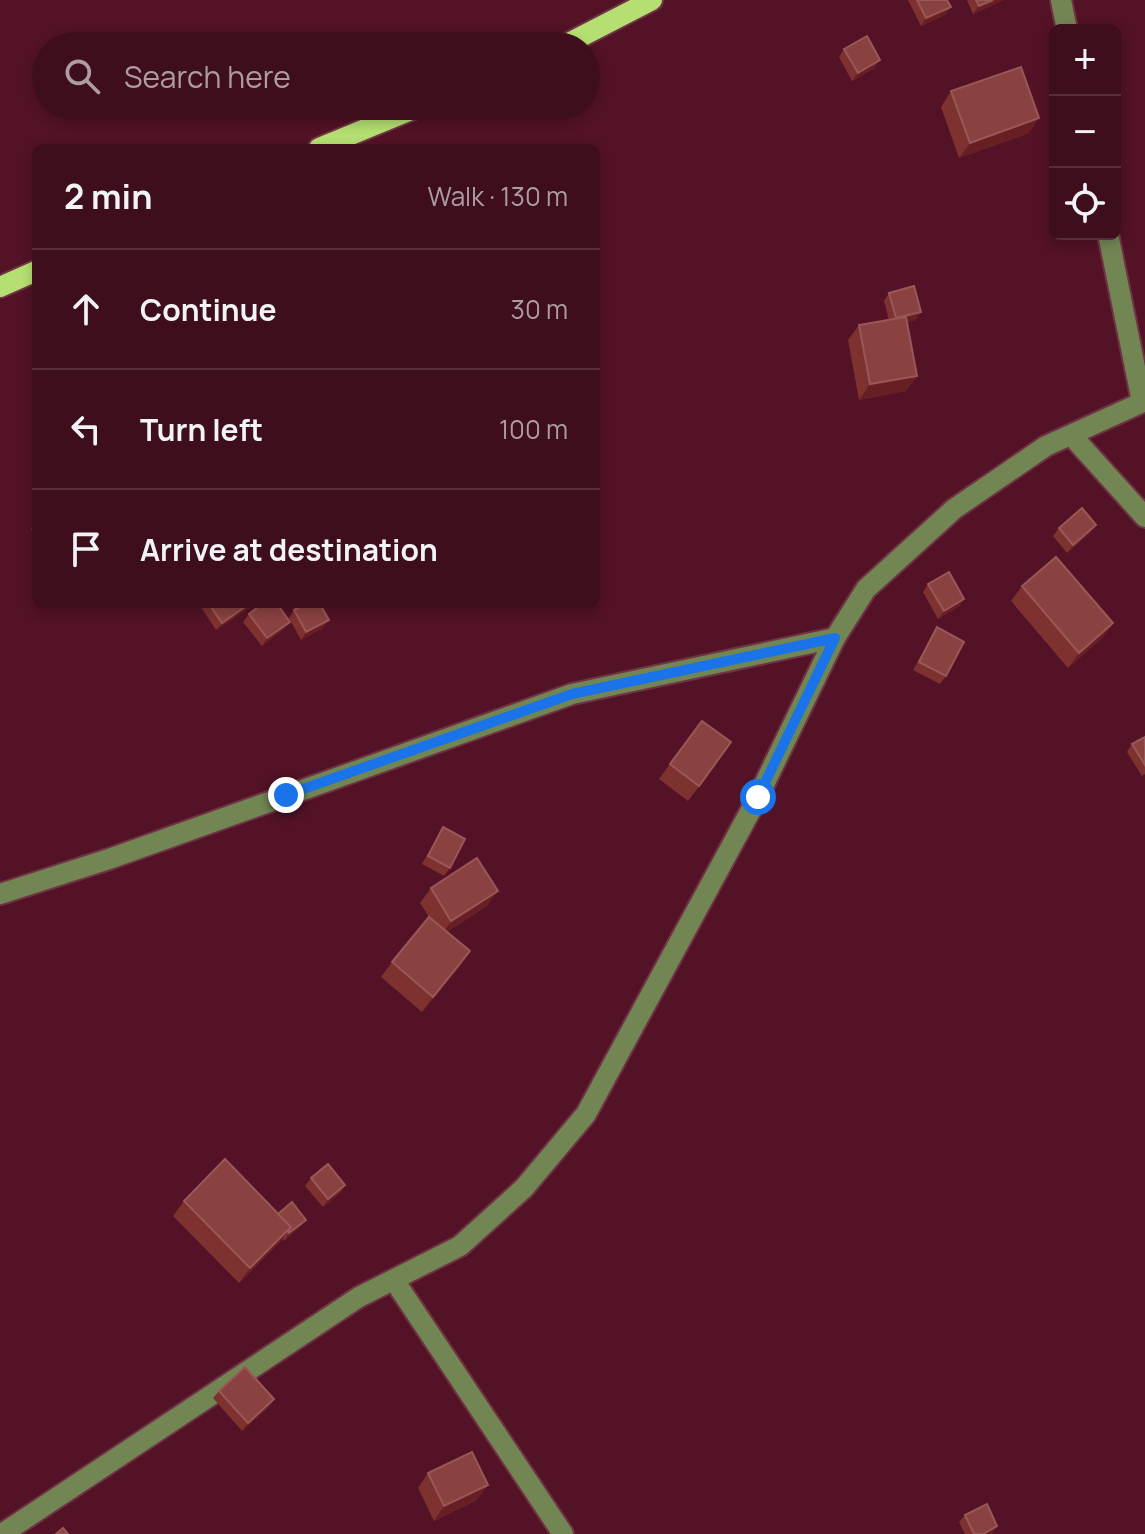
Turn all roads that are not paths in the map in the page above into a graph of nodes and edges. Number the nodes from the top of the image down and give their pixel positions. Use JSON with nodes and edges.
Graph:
{"nodes":[{"id":1,"x":652,"y":0,"type":"edge"},
{"id":2,"x":1061,"y":0,"type":"edge"},
{"id":3,"x":1066,"y":24,"type":"edge"},
{"id":4,"x":590,"y":32,"type":"edge"},
{"id":5,"x":387,"y":120,"type":"edge"},
{"id":6,"x":329,"y":144,"type":"edge"},
{"id":7,"x":1109,"y":240,"type":"edge"},
{"id":8,"x":32,"y":273,"type":"edge"},
{"id":9,"x":0,"y":287,"type":"edge"},
{"id":10,"x":1144,"y":402,"type":"edge"},
{"id":11,"x":1072,"y":436,"type":"junction"},
{"id":12,"x":1145,"y":517,"type":"edge"},
{"id":13,"x":835,"y":638,"type":"junction"},
{"id":14,"x":0,"y":894,"type":"edge"},
{"id":15,"x":394,"y":1280,"type":"junction"},
{"id":16,"x":2,"y":1534,"type":"edge"},
{"id":17,"x":563,"y":1534,"type":"edge"}],
"edges":[{"from":1,"to":4,"type":"main road"},
{"from":2,"to":3,"type":"street"},
{"from":5,"to":6,"type":"main road"},
{"from":7,"to":10,"type":"street"},
{"from":8,"to":9,"type":"main road"},
{"from":10,"to":11,"type":"street"},
{"from":11,"to":12,"type":"street"},
{"from":11,"to":13,"type":"street"},
{"from":13,"to":14,"type":"street"},
{"from":13,"to":15,"type":"street"},
{"from":15,"to":16,"type":"street"},
{"from":15,"to":17,"type":"street"}]}
